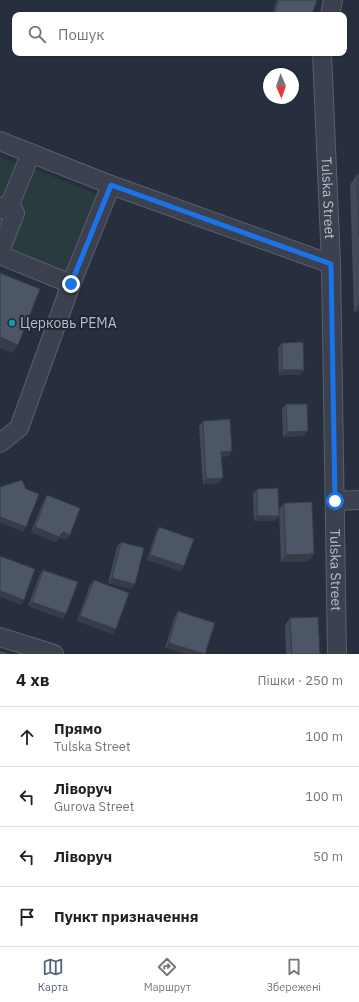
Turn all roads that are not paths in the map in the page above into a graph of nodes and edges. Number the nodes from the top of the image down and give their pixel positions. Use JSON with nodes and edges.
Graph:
{"nodes":[{"id":1,"x":333,"y":0,"type":"edge"},
{"id":2,"x":331,"y":12,"type":"edge"},
{"id":3,"x":322,"y":56,"type":"edge"},
{"id":4,"x":0,"y":141,"type":"edge"},
{"id":5,"x":31,"y":153,"type":"junction"},
{"id":6,"x":111,"y":185,"type":"junction"},
{"id":7,"x":5,"y":207,"type":"edge"},
{"id":8,"x":0,"y":251,"type":"edge"},
{"id":9,"x":0,"y":255,"type":"edge"},
{"id":10,"x":331,"y":264,"type":"junction"},
{"id":11,"x":71,"y":284,"type":"junction"},
{"id":12,"x":0,"y":443,"type":"edge"},
{"id":13,"x":359,"y":500,"type":"edge"},
{"id":14,"x":335,"y":501,"type":"junction"},
{"id":15,"x":0,"y":637,"type":"edge"},
{"id":16,"x":54,"y":654,"type":"edge"},
{"id":17,"x":337,"y":654,"type":"edge"}],
"edges":[{"from":1,"to":2,"type":"street"},
{"from":3,"to":10,"type":"street","name":"Tulska Street"},
{"from":4,"to":5,"type":"street"},
{"from":5,"to":6,"type":"street"},
{"from":5,"to":7,"type":"street"},
{"from":6,"to":10,"type":"street"},
{"from":6,"to":11,"type":"street"},
{"from":7,"to":8,"type":"street"},
{"from":9,"to":11,"type":"street"},
{"from":10,"to":14,"type":"street","name":"Tulska Street"},
{"from":11,"to":12,"type":"street"},
{"from":13,"to":14,"type":"street"},
{"from":14,"to":17,"type":"street","name":"Tulska Street"},
{"from":15,"to":16,"type":"street"}]}
